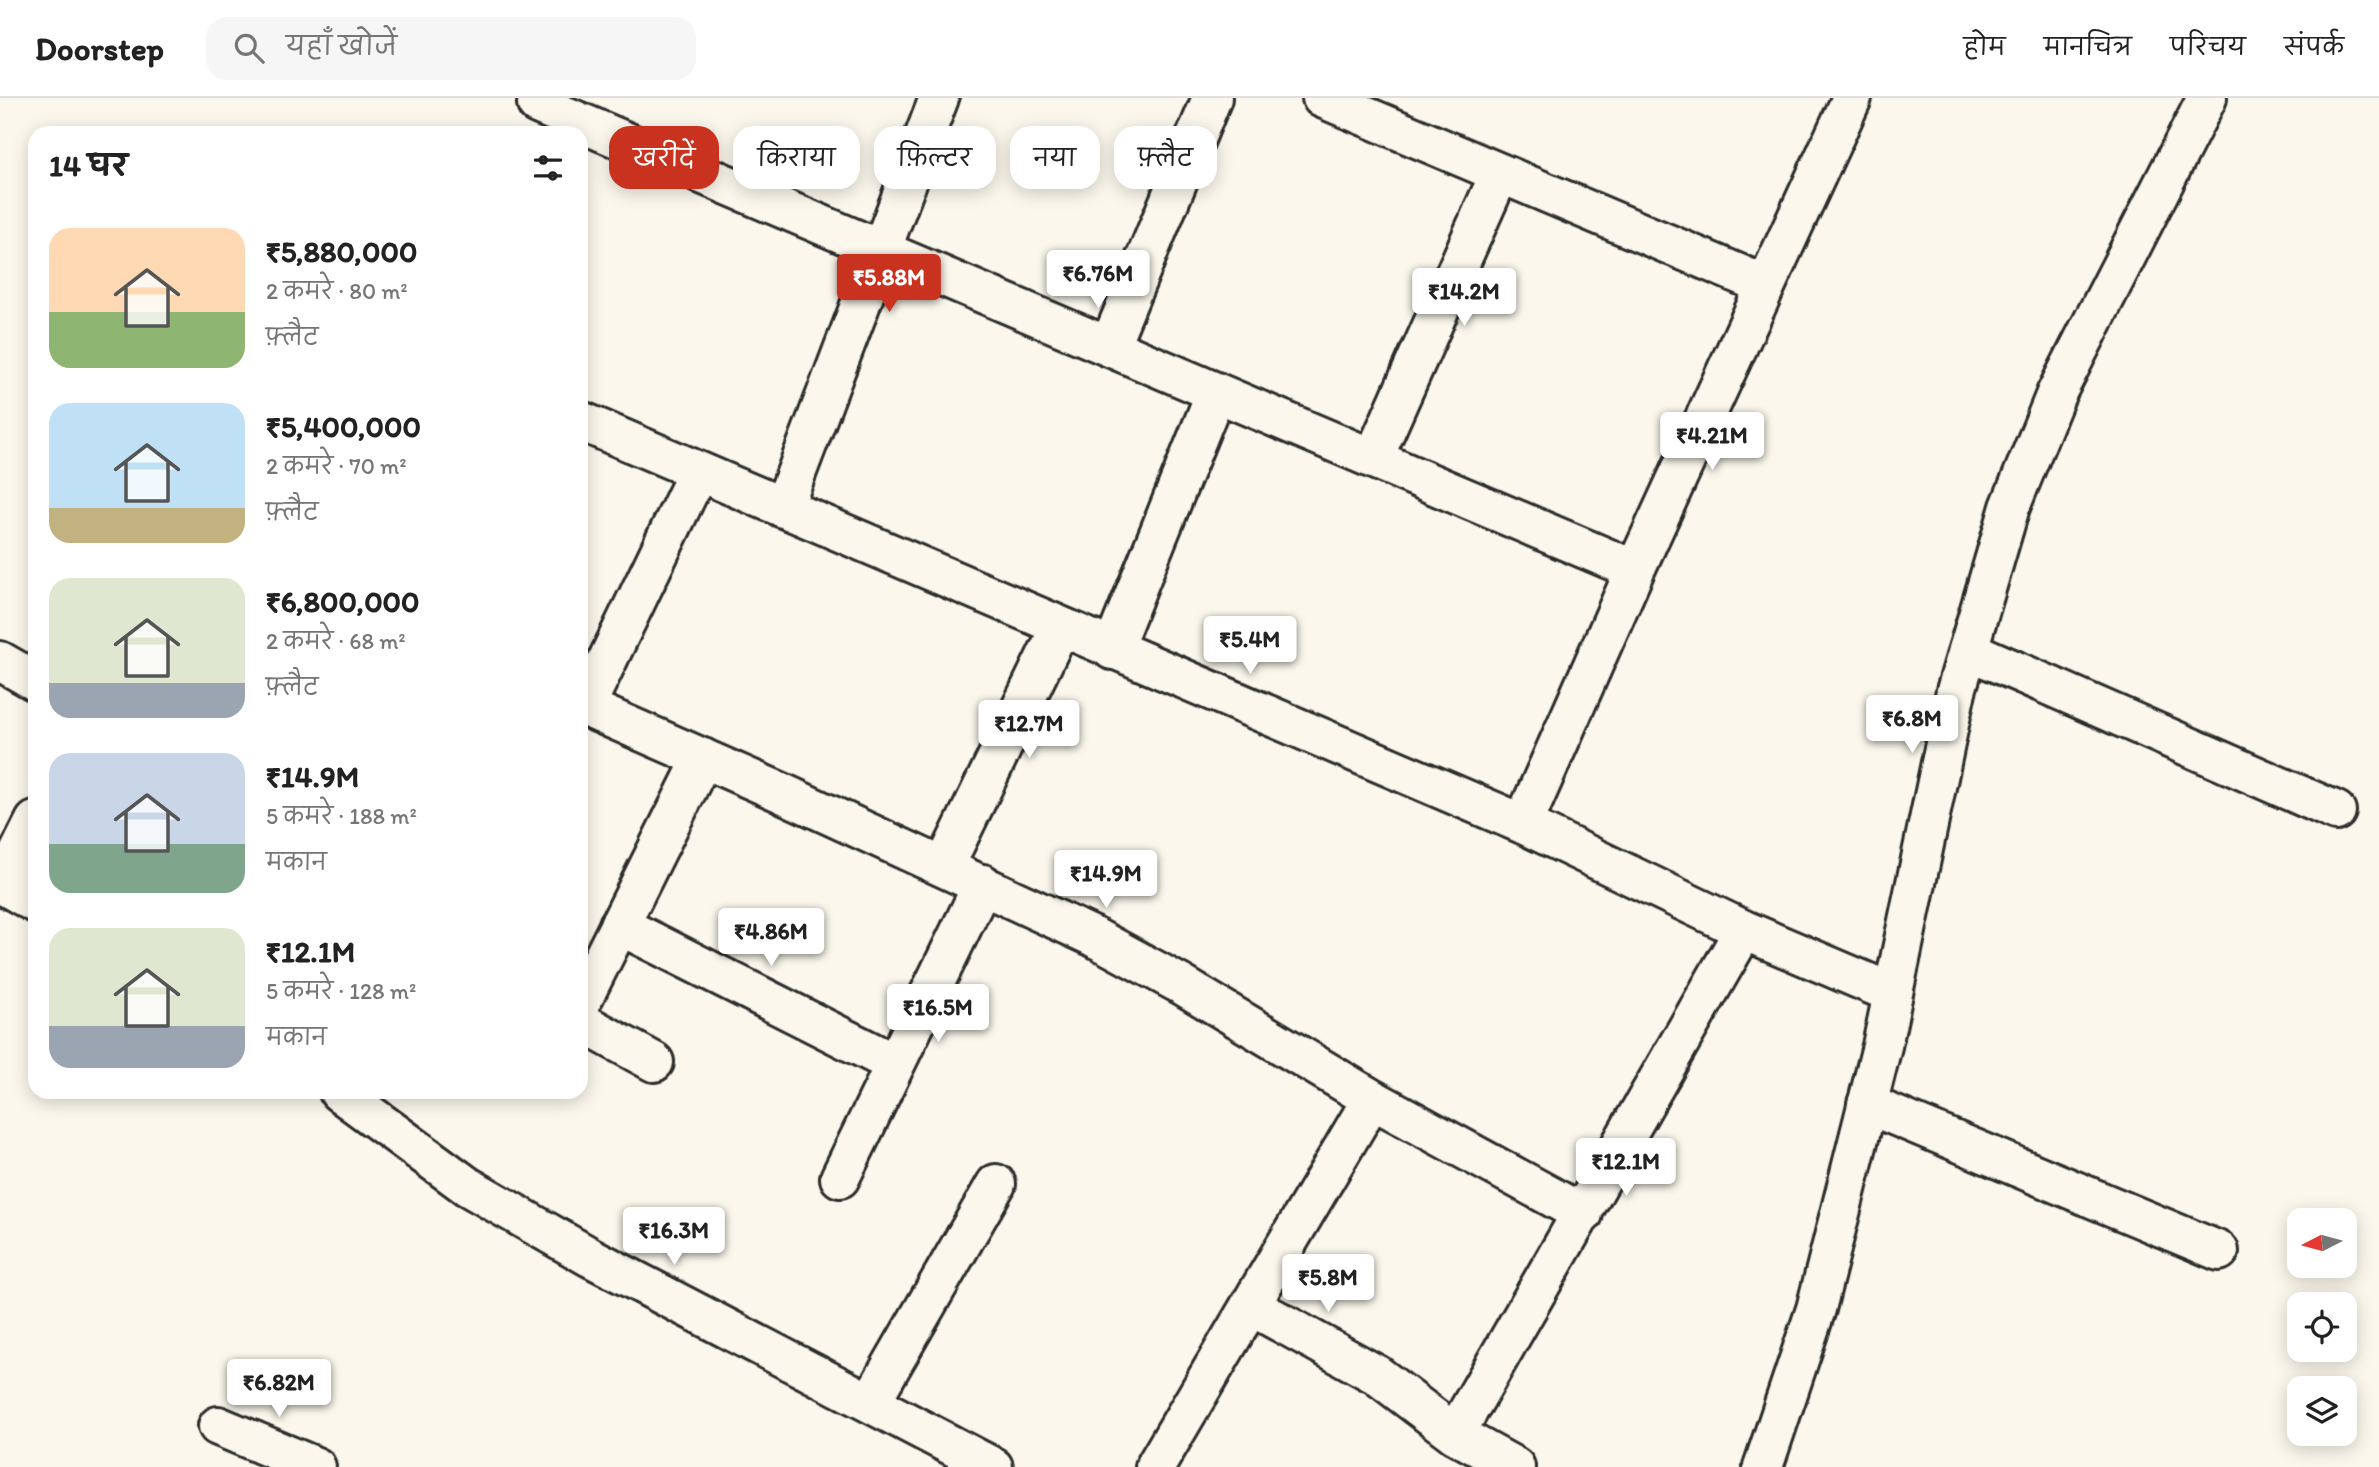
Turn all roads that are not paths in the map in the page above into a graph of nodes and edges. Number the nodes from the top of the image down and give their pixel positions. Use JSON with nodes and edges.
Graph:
{"nodes":[{"id":1,"x":939,"y":98,"type":"edge"},
{"id":2,"x":1212,"y":98,"type":"edge"},
{"id":3,"x":1322,"y":98,"type":"edge"},
{"id":4,"x":1852,"y":98,"type":"edge"},
{"id":5,"x":2207,"y":98,"type":"edge"},
{"id":6,"x":537,"y":104,"type":"dead end"},
{"id":7,"x":1500,"y":173,"type":"junction"},
{"id":8,"x":881,"y":250,"type":"junction"},
{"id":9,"x":1765,"y":285,"type":"junction"},
{"id":10,"x":1110,"y":347,"type":"junction"},
{"id":11,"x":1216,"y":393,"type":"junction"},
{"id":12,"x":588,"y":424,"type":"edge"},
{"id":13,"x":1373,"y":459,"type":"junction"},
{"id":14,"x":698,"y":472,"type":"junction"},
{"id":15,"x":783,"y":508,"type":"junction"},
{"id":16,"x":1635,"y":570,"type":"junction"},
{"id":17,"x":1060,"y":628,"type":"junction"},
{"id":18,"x":1112,"y":650,"type":"junction"},
{"id":19,"x":1968,"y":650,"type":"junction"},
{"id":20,"x":0,"y":661,"type":"edge"},
{"id":21,"x":28,"y":677,"type":"edge"},
{"id":22,"x":588,"y":696,"type":"edge"},
{"id":23,"x":588,"y":708,"type":"edge"},
{"id":24,"x":702,"y":758,"type":"junction"},
{"id":25,"x":2336,"y":811,"type":"dead end"},
{"id":26,"x":1522,"y":824,"type":"junction"},
{"id":27,"x":28,"y":843,"type":"edge"},
{"id":28,"x":944,"y":867,"type":"junction"},
{"id":29,"x":983,"y":884,"type":"junction"},
{"id":30,"x":13,"y":891,"type":"edge"},
{"id":31,"x":619,"y":925,"type":"junction"},
{"id":32,"x":1744,"y":930,"type":"junction"},
{"id":33,"x":588,"y":988,"type":"edge"},
{"id":34,"x":1892,"y":993,"type":"junction"},
{"id":35,"x":588,"y":1026,"type":"edge"},
{"id":36,"x":654,"y":1062,"type":"dead end"},
{"id":37,"x":895,"y":1064,"type":"junction"},
{"id":38,"x":349,"y":1099,"type":"edge"},
{"id":39,"x":1372,"y":1099,"type":"junction"},
{"id":40,"x":1867,"y":1104,"type":"junction"},
{"id":41,"x":839,"y":1178,"type":"dead end"},
{"id":42,"x":996,"y":1184,"type":"dead end"},
{"id":43,"x":1583,"y":1214,"type":"junction"},
{"id":44,"x":2219,"y":1251,"type":"dead end"},
{"id":45,"x":1251,"y":1306,"type":"junction"},
{"id":46,"x":870,"y":1403,"type":"junction"},
{"id":47,"x":218,"y":1426,"type":"dead end"},
{"id":48,"x":1455,"y":1434,"type":"junction"},
{"id":49,"x":316,"y":1467,"type":"edge"},
{"id":50,"x":993,"y":1467,"type":"edge"},
{"id":51,"x":1155,"y":1467,"type":"edge"},
{"id":52,"x":1515,"y":1467,"type":"edge"},
{"id":53,"x":1763,"y":1467,"type":"edge"}],
"edges":[{"from":1,"to":8,"type":"street"},
{"from":2,"to":10,"type":"street"},
{"from":3,"to":7,"type":"street"},
{"from":4,"to":9,"type":"street"},
{"from":5,"to":19,"type":"street"},
{"from":6,"to":8,"type":"street"},
{"from":7,"to":9,"type":"street"},
{"from":7,"to":13,"type":"street"},
{"from":8,"to":10,"type":"street"},
{"from":8,"to":15,"type":"street"},
{"from":9,"to":16,"type":"street"},
{"from":10,"to":11,"type":"street"},
{"from":11,"to":13,"type":"street"},
{"from":11,"to":18,"type":"street"},
{"from":12,"to":14,"type":"street"},
{"from":13,"to":16,"type":"street"},
{"from":14,"to":15,"type":"street"},
{"from":14,"to":22,"type":"street"},
{"from":15,"to":17,"type":"street"},
{"from":16,"to":26,"type":"street"},
{"from":17,"to":18,"type":"street"},
{"from":17,"to":28,"type":"street"},
{"from":18,"to":26,"type":"street"},
{"from":19,"to":25,"type":"street"},
{"from":19,"to":34,"type":"street"},
{"from":20,"to":21,"type":"street"},
{"from":23,"to":24,"type":"street"},
{"from":24,"to":28,"type":"street"},
{"from":24,"to":31,"type":"street"},
{"from":26,"to":32,"type":"street"},
{"from":27,"to":30,"type":"street"},
{"from":28,"to":29,"type":"street"},
{"from":29,"to":37,"type":"street"},
{"from":29,"to":39,"type":"street"},
{"from":31,"to":33,"type":"street"},
{"from":31,"to":37,"type":"street"},
{"from":32,"to":34,"type":"street"},
{"from":32,"to":43,"type":"street"},
{"from":34,"to":40,"type":"street"},
{"from":35,"to":36,"type":"street"},
{"from":37,"to":41,"type":"street"},
{"from":38,"to":46,"type":"street"},
{"from":39,"to":43,"type":"street"},
{"from":39,"to":45,"type":"street"},
{"from":40,"to":44,"type":"street"},
{"from":40,"to":53,"type":"street"},
{"from":42,"to":46,"type":"street"},
{"from":43,"to":48,"type":"street"},
{"from":45,"to":48,"type":"street"},
{"from":45,"to":51,"type":"street"},
{"from":46,"to":50,"type":"street"},
{"from":47,"to":49,"type":"street"},
{"from":48,"to":52,"type":"street"}]}
